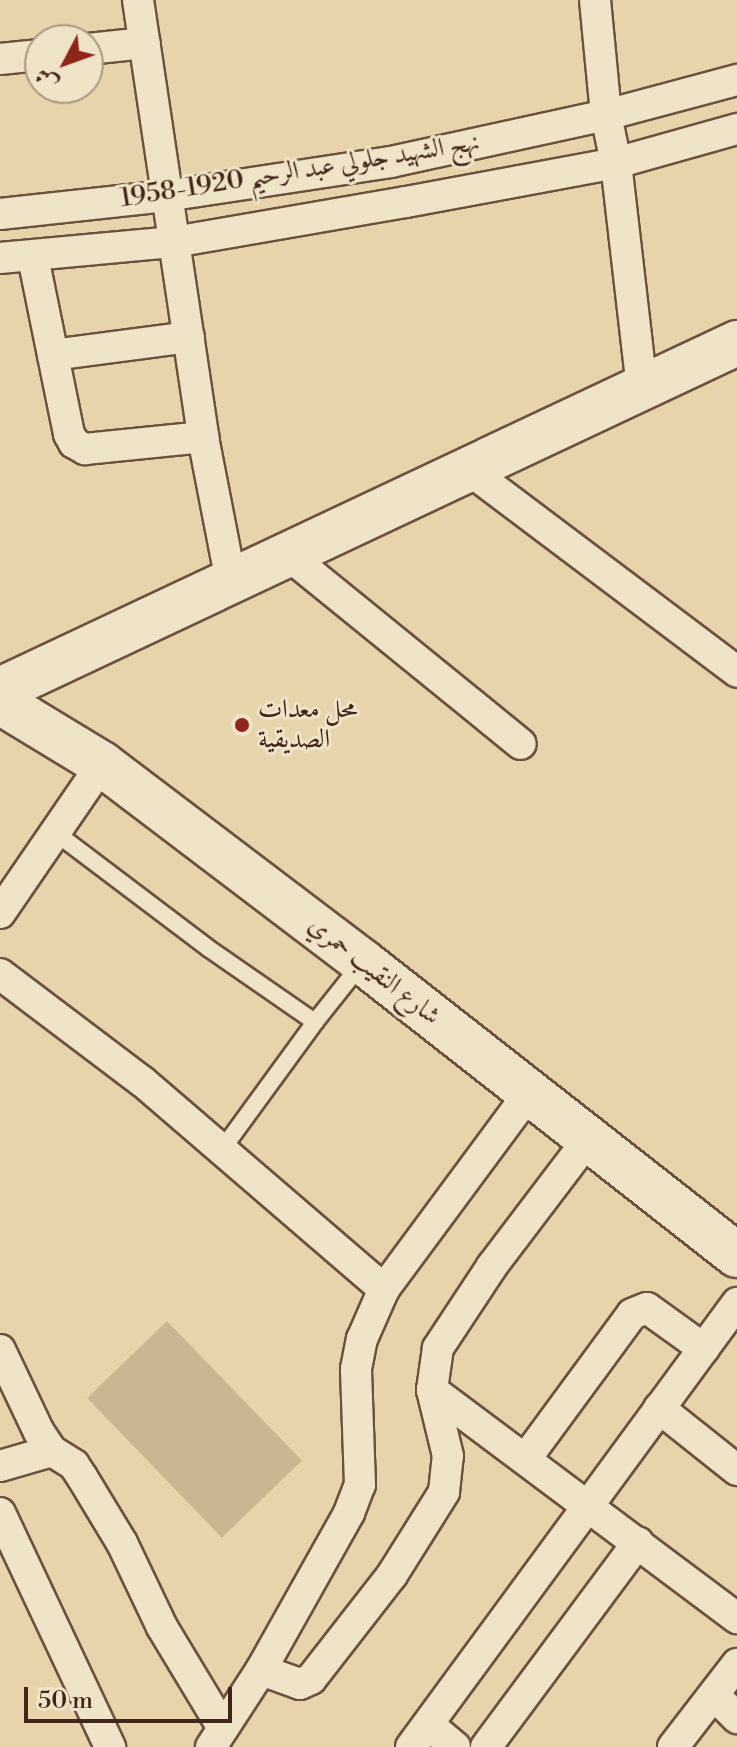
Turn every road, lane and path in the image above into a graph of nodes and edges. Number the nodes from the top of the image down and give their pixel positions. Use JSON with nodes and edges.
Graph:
{"nodes":[{"id":1,"x":138,"y":0,"type":"edge"},
{"id":2,"x":595,"y":0,"type":"edge"},
{"id":3,"x":145,"y":43,"type":"junction"},
{"id":4,"x":104,"y":47,"type":"edge"},
{"id":5,"x":24,"y":57,"type":"edge"},
{"id":6,"x":0,"y":59,"type":"edge"},
{"id":7,"x":737,"y":80,"type":"edge"},
{"id":8,"x":606,"y":115,"type":"junction"},
{"id":9,"x":737,"y":129,"type":"edge"},
{"id":10,"x":391,"y":162,"type":"junction"},
{"id":11,"x":616,"y":163,"type":"junction"},
{"id":12,"x":166,"y":196,"type":"junction"},
{"id":13,"x":406,"y":202,"type":"junction"},
{"id":14,"x":0,"y":217,"type":"edge"},
{"id":15,"x":174,"y":242,"type":"junction"},
{"id":16,"x":15,"y":257,"type":"edge"},
{"id":17,"x":189,"y":337,"type":"junction"},
{"id":18,"x":732,"y":351,"type":"edge"},
{"id":19,"x":53,"y":355,"type":"junction"},
{"id":20,"x":642,"y":387,"type":"junction"},
{"id":21,"x":203,"y":437,"type":"junction"},
{"id":22,"x":468,"y":469,"type":"junction"},
{"id":23,"x":287,"y":554,"type":"junction"},
{"id":24,"x":231,"y":581,"type":"junction"},
{"id":25,"x":737,"y":672,"type":"edge"},
{"id":26,"x":0,"y":690,"type":"edge"},
{"id":27,"x":0,"y":702,"type":"edge"},
{"id":28,"x":521,"y":744,"type":"dead end"},
{"id":29,"x":102,"y":764,"type":"junction"},
{"id":30,"x":56,"y":833,"type":"junction"},
{"id":31,"x":0,"y":913,"type":"edge"},
{"id":32,"x":363,"y":962,"type":"junction"},
{"id":33,"x":0,"y":974,"type":"edge"},
{"id":34,"x":315,"y":1022,"type":"junction"},
{"id":35,"x":529,"y":1093,"type":"junction"},
{"id":36,"x":587,"y":1141,"type":"junction"},
{"id":37,"x":221,"y":1151,"type":"junction"},
{"id":38,"x":737,"y":1255,"type":"edge"},
{"id":39,"x":384,"y":1289,"type":"junction"},
{"id":40,"x":737,"y":1303,"type":"edge"},
{"id":41,"x":704,"y":1349,"type":"junction"},
{"id":42,"x":0,"y":1350,"type":"edge"},
{"id":43,"x":432,"y":1390,"type":"junction"},
{"id":44,"x":659,"y":1408,"type":"junction"},
{"id":45,"x":52,"y":1451,"type":"junction"},
{"id":46,"x":527,"y":1457,"type":"junction"},
{"id":47,"x":0,"y":1466,"type":"edge"},
{"id":48,"x":737,"y":1470,"type":"edge"},
{"id":49,"x":588,"y":1507,"type":"junction"},
{"id":50,"x":0,"y":1513,"type":"edge"},
{"id":51,"x":638,"y":1542,"type":"junction"},
{"id":52,"x":12,"y":1569,"type":"edge"},
{"id":53,"x":737,"y":1618,"type":"edge"},
{"id":54,"x":737,"y":1664,"type":"edge"},
{"id":55,"x":261,"y":1670,"type":"junction"},
{"id":56,"x":714,"y":1695,"type":"junction"},
{"id":57,"x":737,"y":1718,"type":"edge"},
{"id":58,"x":420,"y":1736,"type":"edge"},
{"id":59,"x":217,"y":1738,"type":"edge"},
{"id":60,"x":110,"y":1747,"type":"edge"},
{"id":61,"x":455,"y":1747,"type":"edge"},
{"id":62,"x":486,"y":1747,"type":"edge"},
{"id":63,"x":673,"y":1747,"type":"edge"}],
"edges":[{"from":1,"to":3,"type":"street"},
{"from":2,"to":8,"type":"street"},
{"from":3,"to":4,"type":"street"},
{"from":3,"to":12,"type":"street"},
{"from":5,"to":6,"type":"street"},
{"from":7,"to":8,"type":"street","name":"نهج الشهيد جلولي عبد الرحيم 1920-1958"},
{"from":8,"to":10,"type":"street","name":"نهج الشهيد جلولي عبد الرحيم 1920-1958"},
{"from":8,"to":11,"type":"street"},
{"from":9,"to":11,"type":"street","name":"نهج الشهيد جلولي عبد الرحيم 1920-1958"},
{"from":10,"to":12,"type":"street","name":"نهج الشهيد جلولي عبد الرحيم 1920-1958"},
{"from":10,"to":13,"type":"street"},
{"from":11,"to":13,"type":"street","name":"نهج الشهيد جلولي عبد الرحيم 1920-1958"},
{"from":11,"to":20,"type":"street"},
{"from":12,"to":14,"type":"street","name":"نهج الشهيد جلولي عبد الرحيم 1920-1958"},
{"from":12,"to":15,"type":"street"},
{"from":13,"to":15,"type":"street","name":"نهج الشهيد جلولي عبد الرحيم 1920-1958"},
{"from":14,"to":16,"type":"street"},
{"from":15,"to":16,"type":"street","name":"نهج الشهيد جلولي عبد الرحيم 1920-1958"},
{"from":15,"to":17,"type":"street"},
{"from":16,"to":19,"type":"street"},
{"from":17,"to":19,"type":"street"},
{"from":17,"to":21,"type":"street"},
{"from":18,"to":20,"type":"main road"},
{"from":19,"to":21,"type":"street"},
{"from":20,"to":22,"type":"main road"},
{"from":21,"to":24,"type":"street"},
{"from":22,"to":23,"type":"main road"},
{"from":22,"to":25,"type":"street"},
{"from":23,"to":24,"type":"main road"},
{"from":23,"to":28,"type":"street"},
{"from":24,"to":26,"type":"main road"},
{"from":27,"to":29,"type":"main road","name":"شارع النقيب حمري"},
{"from":29,"to":30,"type":"street"},
{"from":29,"to":32,"type":"main road","name":"شارع النقيب حمري"},
{"from":30,"to":31,"type":"street"},
{"from":30,"to":34,"type":"lane"},
{"from":32,"to":34,"type":"lane"},
{"from":32,"to":35,"type":"main road","name":"شارع النقيب حمري"},
{"from":33,"to":37,"type":"street"},
{"from":34,"to":37,"type":"lane"},
{"from":35,"to":36,"type":"main road","name":"شارع النقيب حمري"},
{"from":35,"to":39,"type":"street"},
{"from":36,"to":38,"type":"main road","name":"شارع النقيب حمري"},
{"from":36,"to":43,"type":"street"},
{"from":37,"to":39,"type":"street"},
{"from":39,"to":55,"type":"street"},
{"from":40,"to":41,"type":"street"},
{"from":41,"to":44,"type":"street"},
{"from":41,"to":46,"type":"street"},
{"from":42,"to":45,"type":"street"},
{"from":43,"to":46,"type":"street"},
{"from":43,"to":55,"type":"street"},
{"from":44,"to":48,"type":"street"},
{"from":44,"to":49,"type":"street"},
{"from":45,"to":47,"type":"street"},
{"from":45,"to":59,"type":"street"},
{"from":46,"to":49,"type":"street"},
{"from":49,"to":51,"type":"street"},
{"from":49,"to":58,"type":"street"},
{"from":50,"to":52,"type":"street"},
{"from":51,"to":53,"type":"street"},
{"from":51,"to":62,"type":"street"},
{"from":52,"to":60,"type":"street"},
{"from":54,"to":56,"type":"street"},
{"from":55,"to":59,"type":"street"},
{"from":56,"to":57,"type":"street"},
{"from":56,"to":63,"type":"street"},
{"from":58,"to":61,"type":"street"}]}
